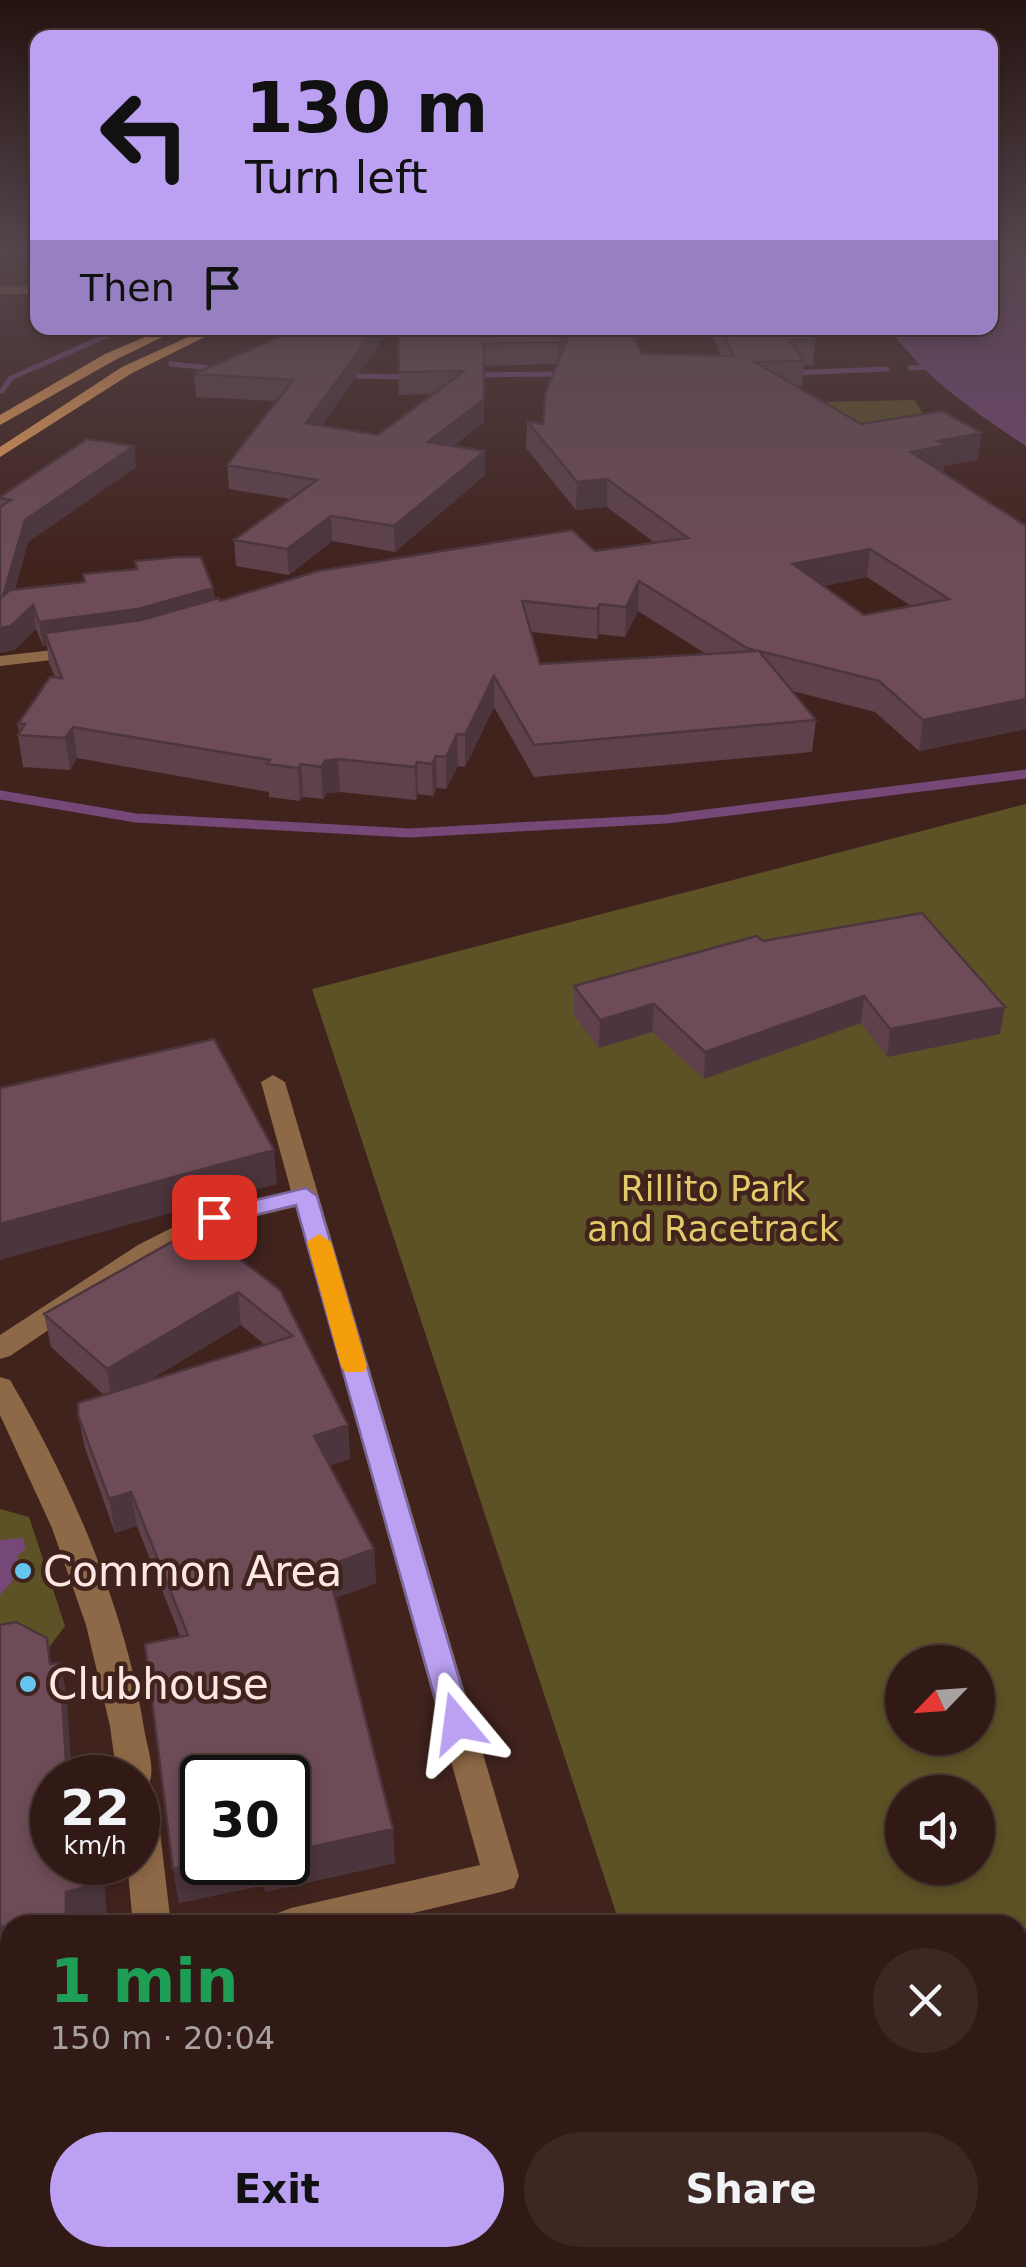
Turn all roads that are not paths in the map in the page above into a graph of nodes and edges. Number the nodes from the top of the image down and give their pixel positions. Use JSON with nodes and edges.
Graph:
{"nodes":[{"id":1,"x":115,"y":355,"type":"edge"},
{"id":2,"x":160,"y":355,"type":"edge"},
{"id":3,"x":0,"y":421,"type":"edge"},
{"id":4,"x":0,"y":453,"type":"edge"},
{"id":5,"x":0,"y":651,"type":"edge"},
{"id":6,"x":0,"y":661,"type":"edge"},
{"id":7,"x":273,"y":1082,"type":"dead end"},
{"id":8,"x":306,"y":1196,"type":"junction"},
{"id":9,"x":0,"y":1349,"type":"edge"},
{"id":10,"x":0,"y":1387,"type":"edge"},
{"id":11,"x":132,"y":1755,"type":"edge"},
{"id":12,"x":148,"y":1885,"type":"edge"},
{"id":13,"x":151,"y":1915,"type":"edge"},
{"id":14,"x":334,"y":1915,"type":"edge"}],
"edges":[{"from":1,"to":3,"type":"main road"},
{"from":2,"to":4,"type":"main road"},
{"from":5,"to":6,"type":"street"},
{"from":7,"to":8,"type":"street"},
{"from":8,"to":9,"type":"street"},
{"from":8,"to":14,"type":"street"},
{"from":10,"to":11,"type":"street"},
{"from":12,"to":13,"type":"street"}]}
